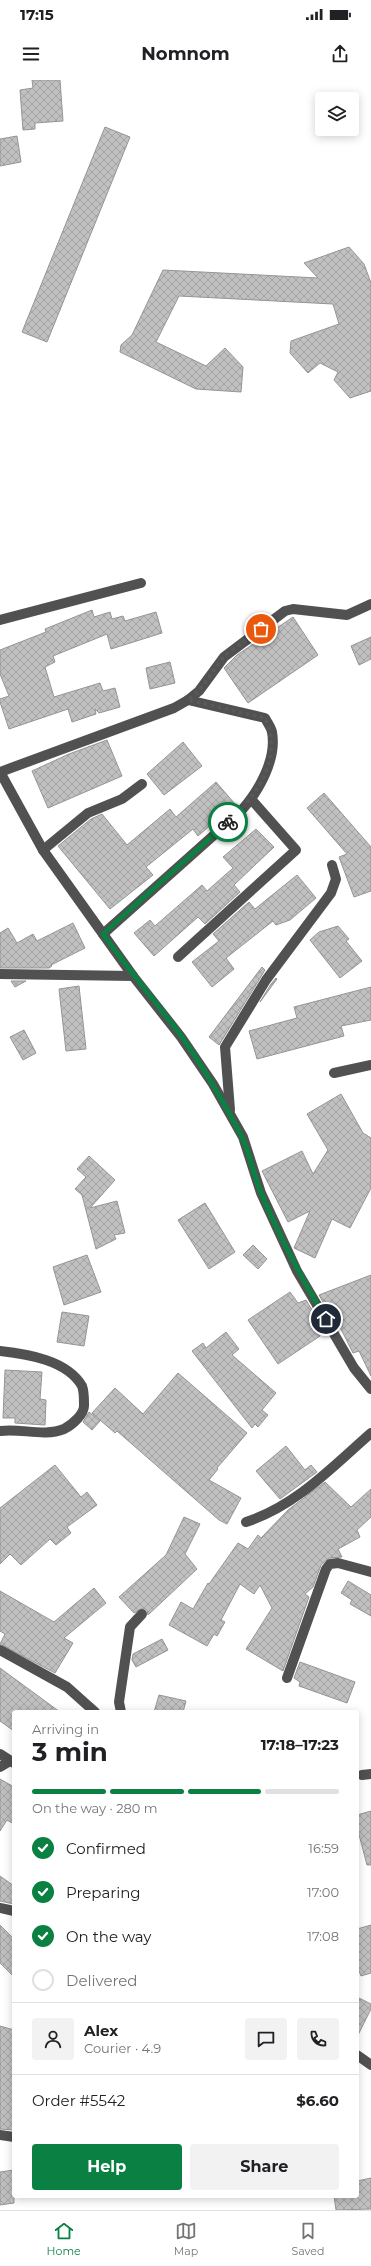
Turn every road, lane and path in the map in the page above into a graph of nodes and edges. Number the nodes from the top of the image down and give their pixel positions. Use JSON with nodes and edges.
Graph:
{"nodes":[{"id":1,"x":141,"y":583,"type":"dead end"},
{"id":2,"x":371,"y":604,"type":"edge"},
{"id":3,"x":0,"y":620,"type":"edge"},
{"id":4,"x":188,"y":700,"type":"junction"},
{"id":5,"x":0,"y":772,"type":"edge"},
{"id":6,"x":142,"y":784,"type":"dead end"},
{"id":7,"x":251,"y":800,"type":"junction"},
{"id":8,"x":43,"y":850,"type":"junction"},
{"id":9,"x":332,"y":865,"type":"dead end"},
{"id":10,"x":103,"y":934,"type":"junction"},
{"id":11,"x":178,"y":957,"type":"dead end"},
{"id":12,"x":0,"y":974,"type":"edge"},
{"id":13,"x":133,"y":976,"type":"junction"},
{"id":14,"x":371,"y":1066,"type":"edge"},
{"id":15,"x":334,"y":1073,"type":"dead end"},
{"id":16,"x":230,"y":1114,"type":"junction"},
{"id":17,"x":0,"y":1351,"type":"edge"},
{"id":18,"x":371,"y":1389,"type":"edge"},
{"id":19,"x":0,"y":1431,"type":"edge"},
{"id":20,"x":371,"y":1433,"type":"edge"},
{"id":21,"x":246,"y":1522,"type":"dead end"},
{"id":22,"x":371,"y":1572,"type":"edge"},
{"id":23,"x":142,"y":1614,"type":"dead end"},
{"id":24,"x":0,"y":1650,"type":"edge"},
{"id":25,"x":287,"y":1678,"type":"dead end"},
{"id":26,"x":93,"y":1710,"type":"edge"},
{"id":27,"x":121,"y":1710,"type":"edge"},
{"id":28,"x":0,"y":1754,"type":"edge"},
{"id":29,"x":12,"y":1762,"type":"edge"},
{"id":30,"x":0,"y":1767,"type":"edge"},
{"id":31,"x":0,"y":1908,"type":"edge"},
{"id":32,"x":12,"y":1911,"type":"edge"},
{"id":33,"x":359,"y":2056,"type":"edge"},
{"id":34,"x":371,"y":2065,"type":"edge"},
{"id":35,"x":0,"y":2135,"type":"edge"},
{"id":36,"x":12,"y":2137,"type":"edge"}],
"edges":[{"from":1,"to":3,"type":"street"},
{"from":2,"to":4,"type":"street"},
{"from":4,"to":5,"type":"street"},
{"from":4,"to":7,"type":"street"},
{"from":5,"to":8,"type":"street"},
{"from":6,"to":8,"type":"street"},
{"from":7,"to":10,"type":"street"},
{"from":7,"to":11,"type":"street"},
{"from":8,"to":10,"type":"street"},
{"from":9,"to":16,"type":"street"},
{"from":10,"to":13,"type":"street"},
{"from":12,"to":13,"type":"street"},
{"from":13,"to":16,"type":"street"},
{"from":14,"to":15,"type":"street"},
{"from":16,"to":18,"type":"street"},
{"from":17,"to":19,"type":"street"},
{"from":20,"to":21,"type":"street"},
{"from":22,"to":25,"type":"street"},
{"from":23,"to":27,"type":"street"},
{"from":24,"to":26,"type":"street"},
{"from":28,"to":29,"type":"street"},
{"from":29,"to":30,"type":"street"},
{"from":31,"to":32,"type":"street"},
{"from":33,"to":34,"type":"street"},
{"from":35,"to":36,"type":"street"}]}
